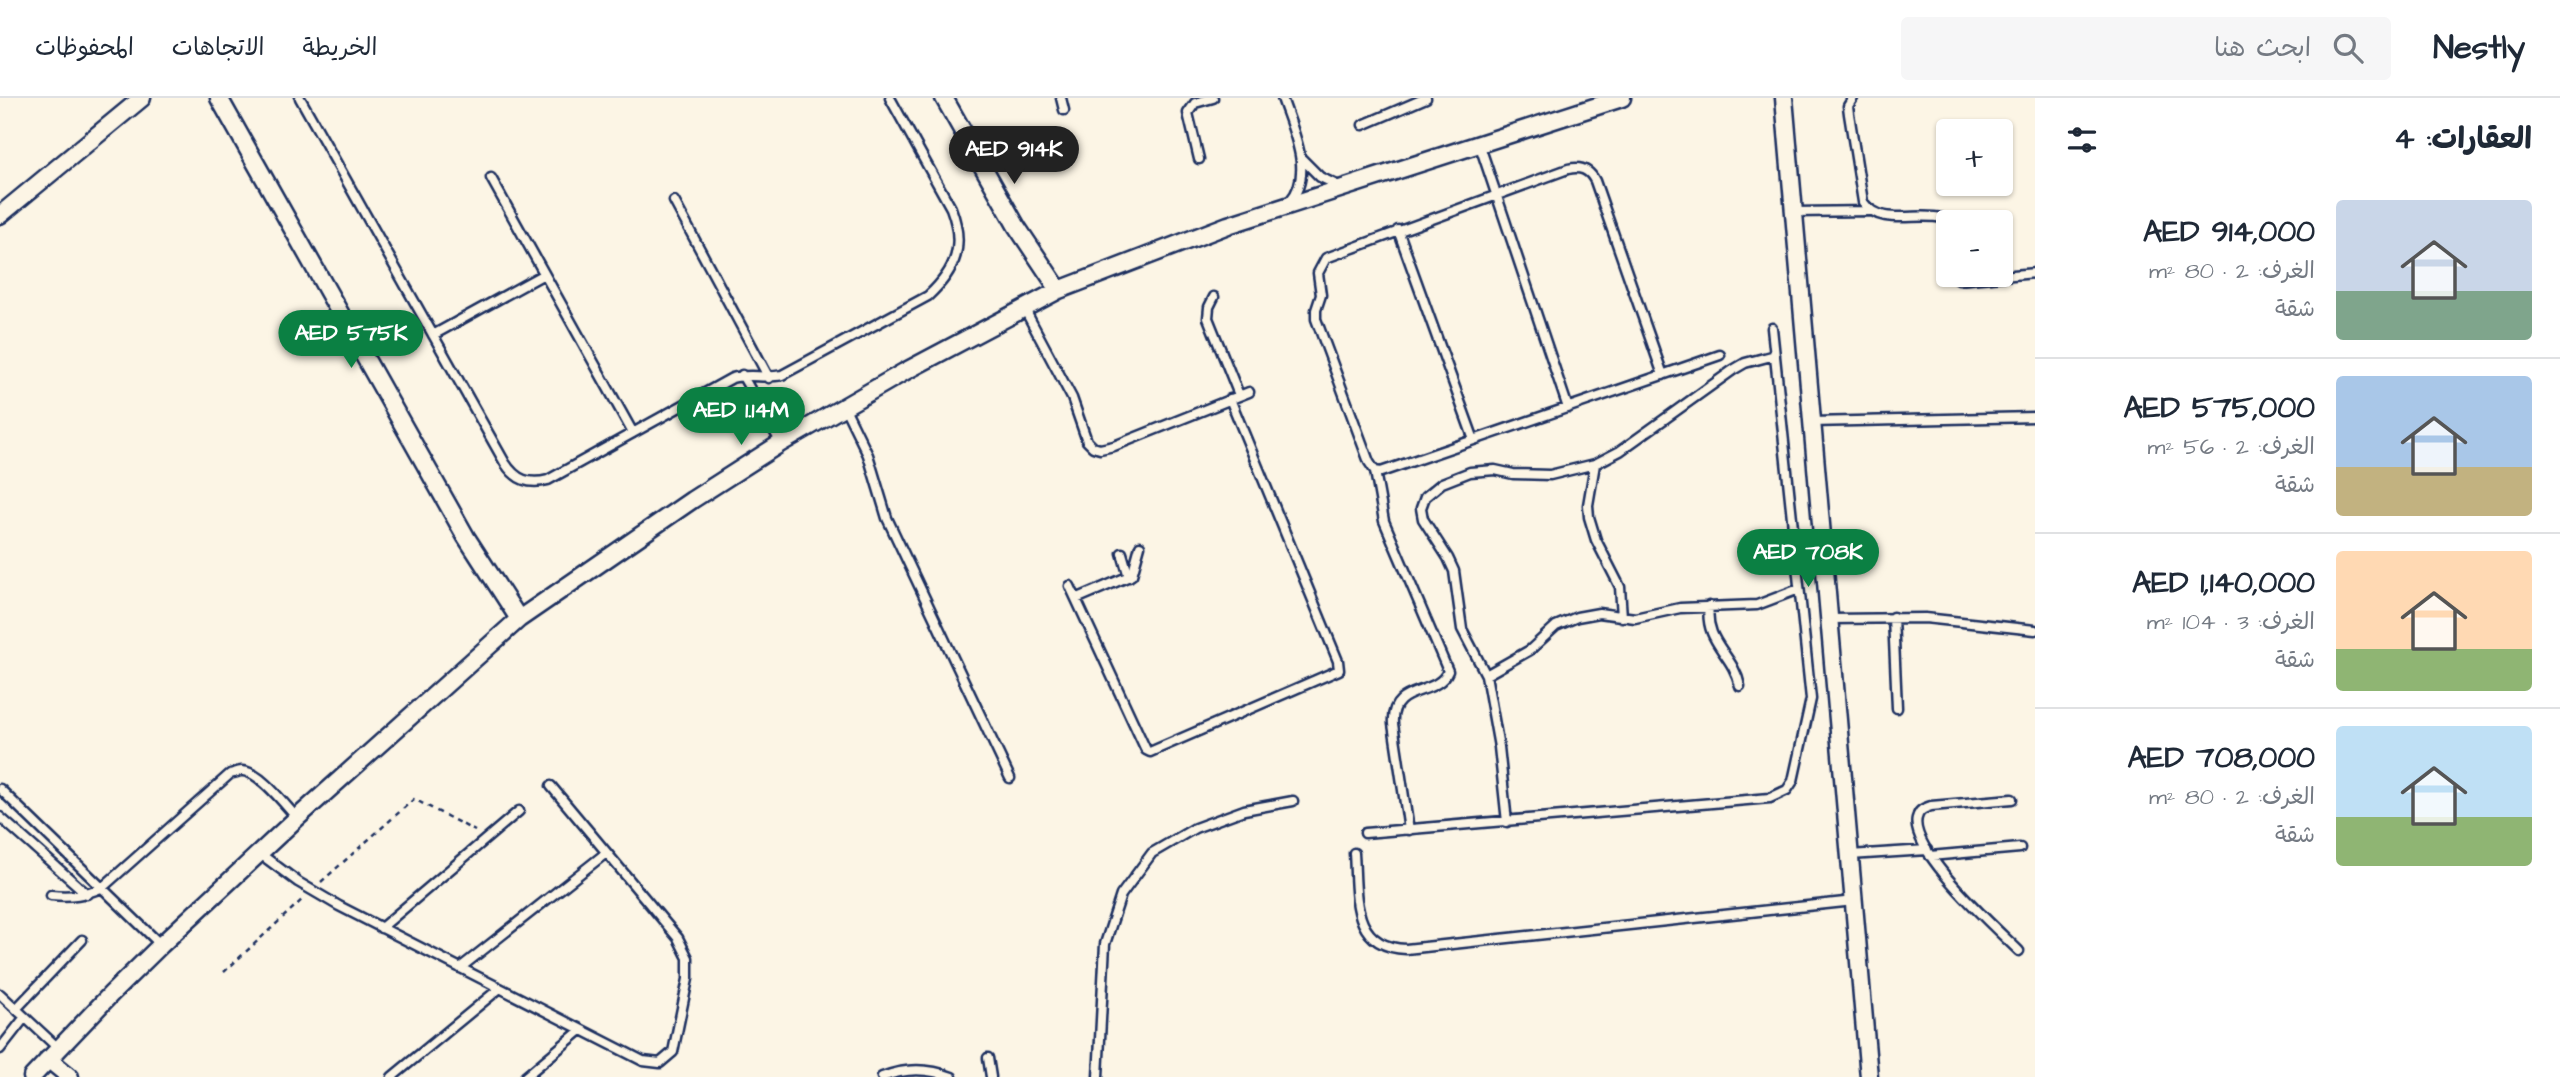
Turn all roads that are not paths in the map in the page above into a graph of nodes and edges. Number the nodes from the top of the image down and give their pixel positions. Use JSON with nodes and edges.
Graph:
{"nodes":[{"id":1,"x":142,"y":98,"type":"edge"},
{"id":2,"x":219,"y":98,"type":"edge"},
{"id":3,"x":300,"y":98,"type":"edge"},
{"id":4,"x":890,"y":98,"type":"edge"},
{"id":5,"x":944,"y":98,"type":"edge"},
{"id":6,"x":1061,"y":98,"type":"edge"},
{"id":7,"x":1213,"y":98,"type":"edge"},
{"id":8,"x":1282,"y":98,"type":"edge"},
{"id":9,"x":1426,"y":98,"type":"edge"},
{"id":10,"x":1622,"y":98,"type":"edge"},
{"id":11,"x":1784,"y":98,"type":"edge"},
{"id":12,"x":1853,"y":98,"type":"edge"},
{"id":13,"x":1064,"y":110,"type":"dead end"},
{"id":14,"x":1363,"y":125,"type":"dead end"},
{"id":15,"x":1479,"y":143,"type":"junction"},
{"id":16,"x":1300,"y":157,"type":"junction"},
{"id":17,"x":1199,"y":159,"type":"dead end"},
{"id":18,"x":491,"y":178,"type":"dead end"},
{"id":19,"x":1345,"y":188,"type":"junction"},
{"id":20,"x":1495,"y":194,"type":"junction"},
{"id":21,"x":674,"y":201,"type":"dead end"},
{"id":22,"x":1286,"y":206,"type":"junction"},
{"id":23,"x":1871,"y":211,"type":"junction"},
{"id":24,"x":1793,"y":212,"type":"junction"},
{"id":25,"x":0,"y":215,"type":"edge"},
{"id":26,"x":1936,"y":218,"type":"edge"},
{"id":27,"x":1398,"y":230,"type":"junction"},
{"id":28,"x":2035,"y":273,"type":"edge"},
{"id":29,"x":544,"y":274,"type":"junction"},
{"id":30,"x":2013,"y":275,"type":"edge"},
{"id":31,"x":1059,"y":290,"type":"junction"},
{"id":32,"x":1214,"y":297,"type":"dead end"},
{"id":33,"x":1024,"y":307,"type":"junction"},
{"id":34,"x":1772,"y":328,"type":"dead end"},
{"id":35,"x":433,"y":335,"type":"junction"},
{"id":36,"x":1720,"y":355,"type":"dead end"},
{"id":37,"x":1775,"y":355,"type":"junction"},
{"id":38,"x":742,"y":375,"type":"junction"},
{"id":39,"x":1663,"y":375,"type":"junction"},
{"id":40,"x":769,"y":378,"type":"junction"},
{"id":41,"x":1249,"y":392,"type":"dead end"},
{"id":42,"x":1239,"y":395,"type":"junction"},
{"id":43,"x":1230,"y":399,"type":"junction"},
{"id":44,"x":844,"y":406,"type":"junction"},
{"id":45,"x":1568,"y":408,"type":"junction"},
{"id":46,"x":2035,"y":417,"type":"edge"},
{"id":47,"x":1811,"y":422,"type":"junction"},
{"id":48,"x":633,"y":433,"type":"junction"},
{"id":49,"x":1474,"y":440,"type":"junction"},
{"id":50,"x":781,"y":443,"type":"junction"},
{"id":51,"x":1595,"y":464,"type":"junction"},
{"id":52,"x":1375,"y":471,"type":"junction"},
{"id":53,"x":1140,"y":546,"type":"dead end"},
{"id":54,"x":1122,"y":553,"type":"dead end"},
{"id":55,"x":1129,"y":577,"type":"junction"},
{"id":56,"x":1070,"y":586,"type":"dead end"},
{"id":57,"x":1799,"y":589,"type":"junction"},
{"id":58,"x":1076,"y":599,"type":"junction"},
{"id":59,"x":1709,"y":606,"type":"junction"},
{"id":60,"x":1622,"y":617,"type":"junction"},
{"id":61,"x":1894,"y":617,"type":"junction"},
{"id":62,"x":519,"y":619,"type":"junction"},
{"id":63,"x":1829,"y":619,"type":"junction"},
{"id":64,"x":2035,"y":629,"type":"edge"},
{"id":65,"x":1486,"y":675,"type":"junction"},
{"id":66,"x":1740,"y":686,"type":"dead end"},
{"id":67,"x":1897,"y":708,"type":"dead end"},
{"id":68,"x":1010,"y":778,"type":"dead end"},
{"id":69,"x":551,"y":786,"type":"dead end"},
{"id":70,"x":0,"y":789,"type":"edge"},
{"id":71,"x":2012,"y":799,"type":"dead end"},
{"id":72,"x":1293,"y":802,"type":"dead end"},
{"id":73,"x":519,"y":811,"type":"dead end"},
{"id":74,"x":0,"y":817,"type":"edge"},
{"id":75,"x":298,"y":818,"type":"junction"},
{"id":76,"x":1507,"y":822,"type":"junction"},
{"id":77,"x":1409,"y":830,"type":"junction"},
{"id":78,"x":1365,"y":833,"type":"dead end"},
{"id":79,"x":2020,"y":848,"type":"dead end"},
{"id":80,"x":606,"y":852,"type":"junction"},
{"id":81,"x":259,"y":853,"type":"junction"},
{"id":82,"x":1354,"y":853,"type":"dead end"},
{"id":83,"x":1928,"y":853,"type":"junction"},
{"id":84,"x":1850,"y":855,"type":"junction"},
{"id":85,"x":103,"y":887,"type":"junction"},
{"id":86,"x":87,"y":894,"type":"junction"},
{"id":87,"x":51,"y":895,"type":"dead end"},
{"id":88,"x":1854,"y":901,"type":"junction"},
{"id":89,"x":381,"y":928,"type":"junction"},
{"id":90,"x":82,"y":940,"type":"dead end"},
{"id":91,"x":161,"y":945,"type":"junction"},
{"id":92,"x":2019,"y":951,"type":"dead end"},
{"id":93,"x":460,"y":968,"type":"junction"},
{"id":94,"x":500,"y":988,"type":"junction"},
{"id":95,"x":0,"y":993,"type":"edge"},
{"id":96,"x":16,"y":1009,"type":"junction"},
{"id":97,"x":25,"y":1017,"type":"junction"},
{"id":98,"x":581,"y":1030,"type":"junction"},
{"id":99,"x":0,"y":1049,"type":"edge"},
{"id":100,"x":53,"y":1054,"type":"junction"},
{"id":101,"x":988,"y":1059,"type":"dead end"},
{"id":102,"x":32,"y":1077,"type":"edge"},
{"id":103,"x":70,"y":1077,"type":"edge"},
{"id":104,"x":392,"y":1077,"type":"edge"},
{"id":105,"x":525,"y":1077,"type":"edge"},
{"id":106,"x":881,"y":1077,"type":"edge"},
{"id":107,"x":952,"y":1077,"type":"edge"},
{"id":108,"x":991,"y":1077,"type":"edge"},
{"id":109,"x":1098,"y":1077,"type":"edge"},
{"id":110,"x":1869,"y":1077,"type":"edge"}],
"edges":[{"from":1,"to":25,"type":"street"},
{"from":2,"to":62,"type":"street"},
{"from":3,"to":35,"type":"lane"},
{"from":4,"to":40,"type":"lane"},
{"from":5,"to":31,"type":"street"},
{"from":6,"to":13,"type":"lane"},
{"from":7,"to":17,"type":"lane"},
{"from":8,"to":16,"type":"lane"},
{"from":9,"to":14,"type":"lane"},
{"from":10,"to":15,"type":"street"},
{"from":11,"to":24,"type":"street"},
{"from":12,"to":23,"type":"lane"},
{"from":15,"to":19,"type":"street"},
{"from":15,"to":20,"type":"lane"},
{"from":16,"to":19,"type":"lane"},
{"from":16,"to":22,"type":"lane"},
{"from":18,"to":29,"type":"lane"},
{"from":19,"to":22,"type":"street"},
{"from":20,"to":27,"type":"lane"},
{"from":20,"to":39,"type":"lane"},
{"from":20,"to":45,"type":"lane"},
{"from":21,"to":40,"type":"lane"},
{"from":22,"to":31,"type":"street"},
{"from":23,"to":24,"type":"lane"},
{"from":23,"to":26,"type":"lane"},
{"from":24,"to":47,"type":"street"},
{"from":27,"to":49,"type":"lane"},
{"from":27,"to":52,"type":"lane"},
{"from":28,"to":30,"type":"lane"},
{"from":29,"to":35,"type":"lane"},
{"from":29,"to":48,"type":"lane"},
{"from":31,"to":33,"type":"street"},
{"from":32,"to":42,"type":"lane"},
{"from":33,"to":43,"type":"lane"},
{"from":33,"to":44,"type":"street"},
{"from":34,"to":37,"type":"lane"},
{"from":35,"to":48,"type":"lane"},
{"from":36,"to":39,"type":"lane"},
{"from":37,"to":51,"type":"lane"},
{"from":37,"to":57,"type":"lane"},
{"from":38,"to":40,"type":"lane"},
{"from":38,"to":48,"type":"lane"},
{"from":38,"to":50,"type":"lane"},
{"from":39,"to":45,"type":"lane"},
{"from":41,"to":42,"type":"lane"},
{"from":42,"to":43,"type":"lane"},
{"from":43,"to":58,"type":"lane"},
{"from":44,"to":50,"type":"street"},
{"from":44,"to":68,"type":"lane"},
{"from":45,"to":49,"type":"lane"},
{"from":46,"to":47,"type":"lane"},
{"from":47,"to":63,"type":"street"},
{"from":49,"to":52,"type":"lane"},
{"from":50,"to":62,"type":"street"},
{"from":51,"to":60,"type":"lane"},
{"from":51,"to":65,"type":"lane"},
{"from":52,"to":77,"type":"lane"},
{"from":53,"to":55,"type":"lane"},
{"from":54,"to":55,"type":"lane"},
{"from":55,"to":58,"type":"lane"},
{"from":56,"to":58,"type":"lane"},
{"from":57,"to":59,"type":"lane"},
{"from":57,"to":76,"type":"lane"},
{"from":59,"to":60,"type":"lane"},
{"from":59,"to":66,"type":"lane"},
{"from":60,"to":65,"type":"lane"},
{"from":61,"to":63,"type":"lane"},
{"from":61,"to":64,"type":"lane"},
{"from":61,"to":67,"type":"lane"},
{"from":62,"to":75,"type":"street"},
{"from":63,"to":84,"type":"street"},
{"from":65,"to":76,"type":"lane"},
{"from":69,"to":80,"type":"lane"},
{"from":70,"to":85,"type":"lane"},
{"from":71,"to":83,"type":"lane"},
{"from":72,"to":109,"type":"lane"},
{"from":73,"to":89,"type":"lane"},
{"from":74,"to":86,"type":"lane"},
{"from":75,"to":81,"type":"street"},
{"from":75,"to":85,"type":"lane"},
{"from":76,"to":77,"type":"lane"},
{"from":77,"to":78,"type":"lane"},
{"from":79,"to":83,"type":"lane"},
{"from":80,"to":93,"type":"lane"},
{"from":80,"to":98,"type":"lane"},
{"from":81,"to":89,"type":"lane"},
{"from":81,"to":91,"type":"street"},
{"from":82,"to":88,"type":"lane"},
{"from":83,"to":84,"type":"lane"},
{"from":83,"to":92,"type":"lane"},
{"from":84,"to":88,"type":"street"},
{"from":85,"to":86,"type":"lane"},
{"from":85,"to":91,"type":"lane"},
{"from":86,"to":87,"type":"lane"},
{"from":88,"to":110,"type":"street"},
{"from":89,"to":93,"type":"lane"},
{"from":90,"to":96,"type":"lane"},
{"from":91,"to":100,"type":"street"},
{"from":93,"to":94,"type":"lane"},
{"from":94,"to":98,"type":"lane"},
{"from":94,"to":104,"type":"lane"},
{"from":95,"to":96,"type":"lane"},
{"from":96,"to":97,"type":"lane"},
{"from":97,"to":99,"type":"lane"},
{"from":97,"to":100,"type":"lane"},
{"from":98,"to":105,"type":"lane"},
{"from":100,"to":102,"type":"street"},
{"from":100,"to":103,"type":"street"},
{"from":101,"to":108,"type":"lane"},
{"from":106,"to":107,"type":"lane"}]}
